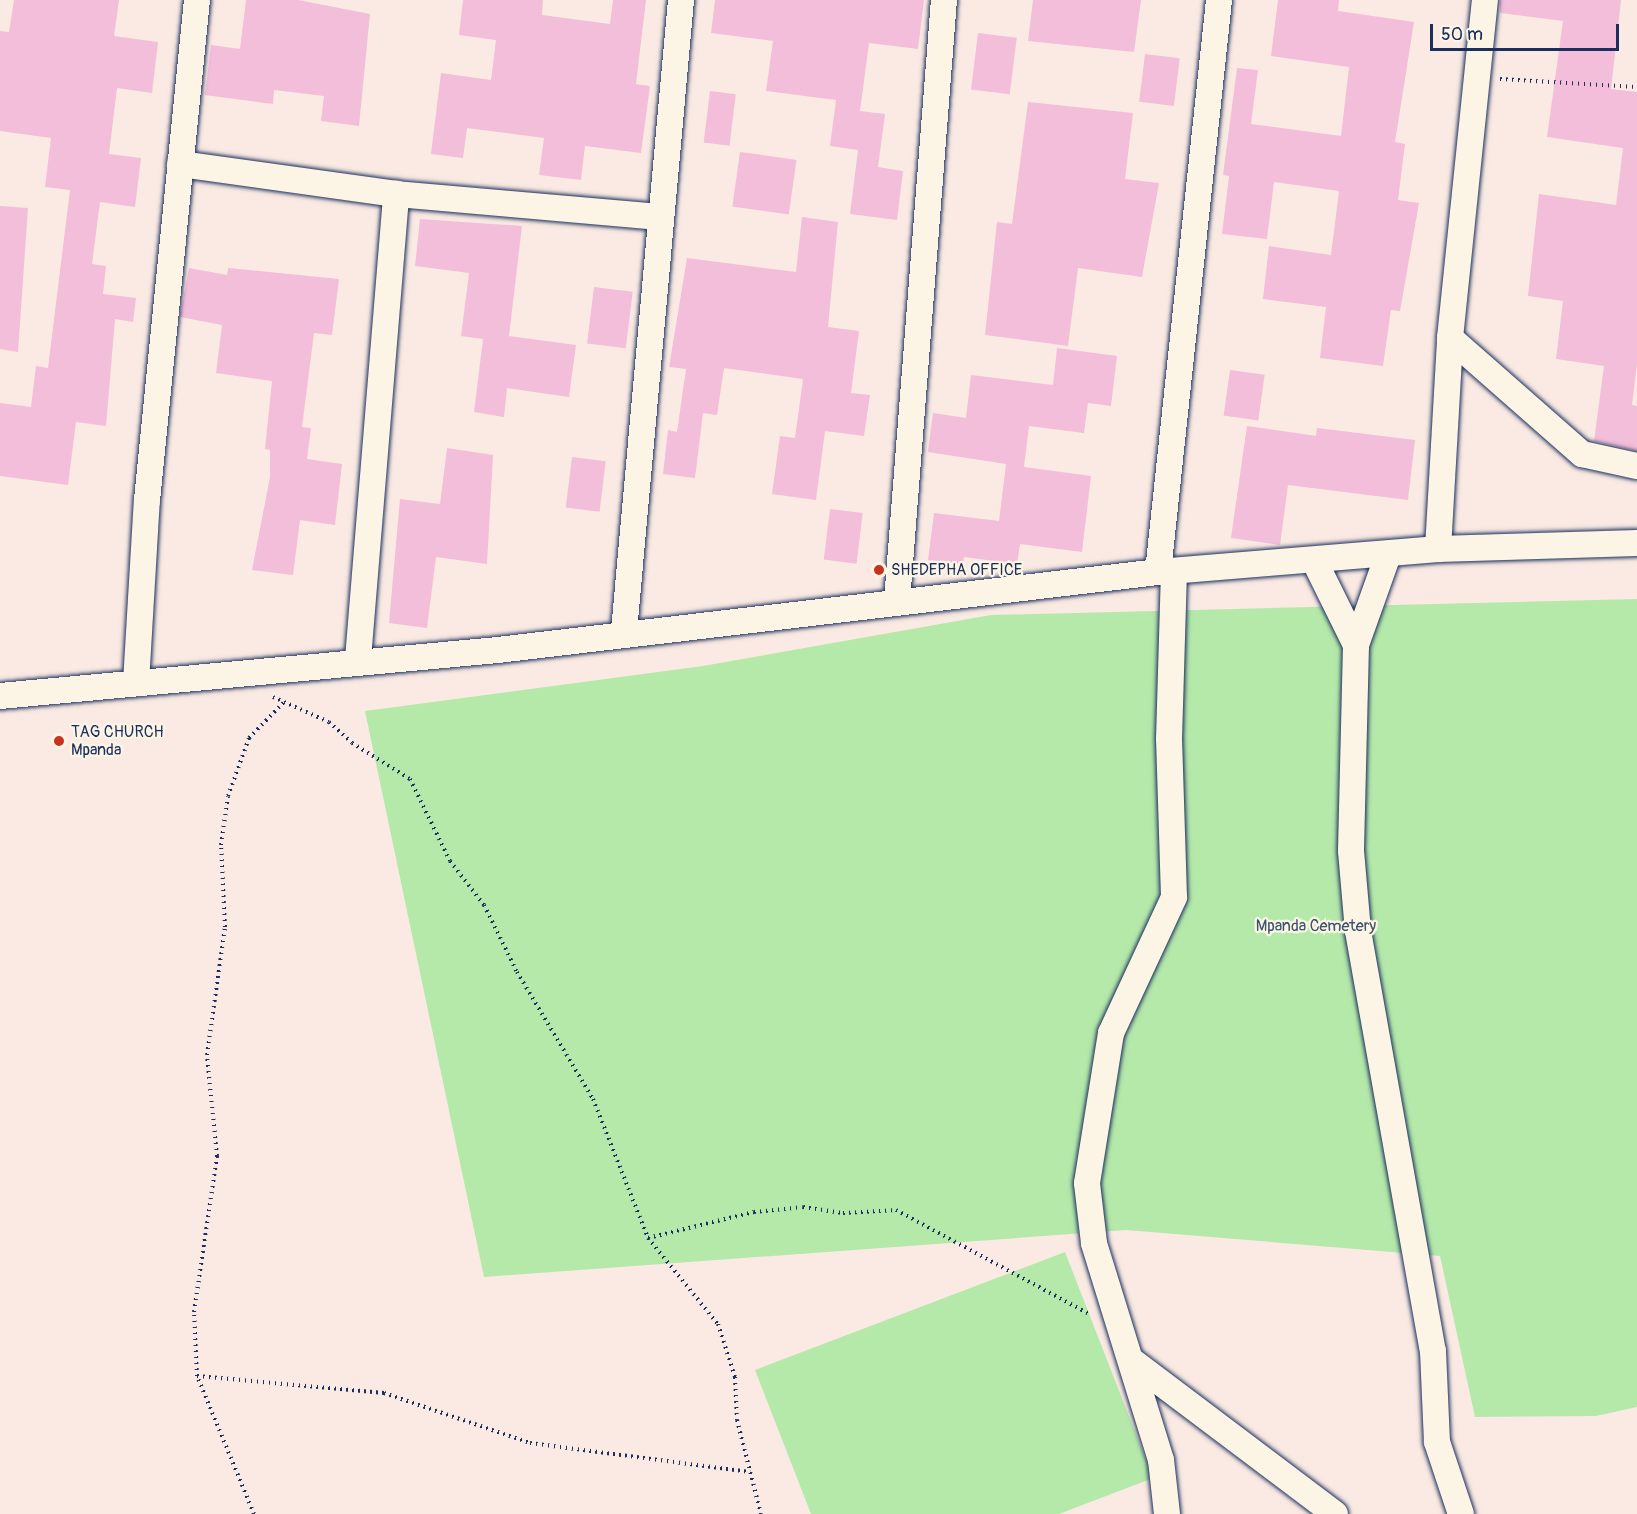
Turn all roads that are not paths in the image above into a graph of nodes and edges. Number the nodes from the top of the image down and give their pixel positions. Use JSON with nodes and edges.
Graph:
{"nodes":[{"id":1,"x":197,"y":0,"type":"edge"},
{"id":2,"x":681,"y":0,"type":"edge"},
{"id":3,"x":944,"y":0,"type":"edge"},
{"id":4,"x":1219,"y":0,"type":"edge"},
{"id":5,"x":1485,"y":0,"type":"edge"},
{"id":6,"x":180,"y":164,"type":"junction"},
{"id":7,"x":396,"y":194,"type":"junction"},
{"id":8,"x":661,"y":217,"type":"junction"},
{"id":9,"x":1450,"y":338,"type":"junction"},
{"id":10,"x":1637,"y":466,"type":"edge"},
{"id":11,"x":1637,"y":543,"type":"edge"},
{"id":12,"x":1438,"y":549,"type":"junction"},
{"id":13,"x":1388,"y":555,"type":"junction"},
{"id":14,"x":1314,"y":560,"type":"junction"},
{"id":15,"x":1166,"y":572,"type":"junction"},
{"id":16,"x":897,"y":601,"type":"junction"},
{"id":17,"x":624,"y":632,"type":"junction"},
{"id":18,"x":1356,"y":645,"type":"junction"},
{"id":19,"x":358,"y":659,"type":"junction"},
{"id":20,"x":136,"y":683,"type":"junction"},
{"id":21,"x":0,"y":696,"type":"edge"},
{"id":22,"x":1132,"y":1361,"type":"junction"},
{"id":23,"x":1167,"y":1514,"type":"edge"},
{"id":24,"x":1335,"y":1514,"type":"edge"},
{"id":25,"x":1461,"y":1514,"type":"edge"}],
"edges":[{"from":1,"to":6,"type":"street"},
{"from":2,"to":8,"type":"street"},
{"from":3,"to":16,"type":"street"},
{"from":4,"to":15,"type":"street"},
{"from":5,"to":9,"type":"street"},
{"from":6,"to":7,"type":"street"},
{"from":6,"to":20,"type":"street"},
{"from":7,"to":8,"type":"street"},
{"from":7,"to":19,"type":"street"},
{"from":8,"to":17,"type":"street"},
{"from":9,"to":10,"type":"street"},
{"from":9,"to":12,"type":"street"},
{"from":11,"to":12,"type":"street"},
{"from":12,"to":13,"type":"street"},
{"from":13,"to":14,"type":"street"},
{"from":13,"to":18,"type":"street"},
{"from":14,"to":15,"type":"street"},
{"from":14,"to":18,"type":"street"},
{"from":15,"to":16,"type":"street"},
{"from":15,"to":22,"type":"street"},
{"from":16,"to":17,"type":"street"},
{"from":17,"to":19,"type":"street"},
{"from":18,"to":25,"type":"street"},
{"from":19,"to":20,"type":"street"},
{"from":20,"to":21,"type":"street"},
{"from":22,"to":23,"type":"street"},
{"from":22,"to":24,"type":"street"}]}
